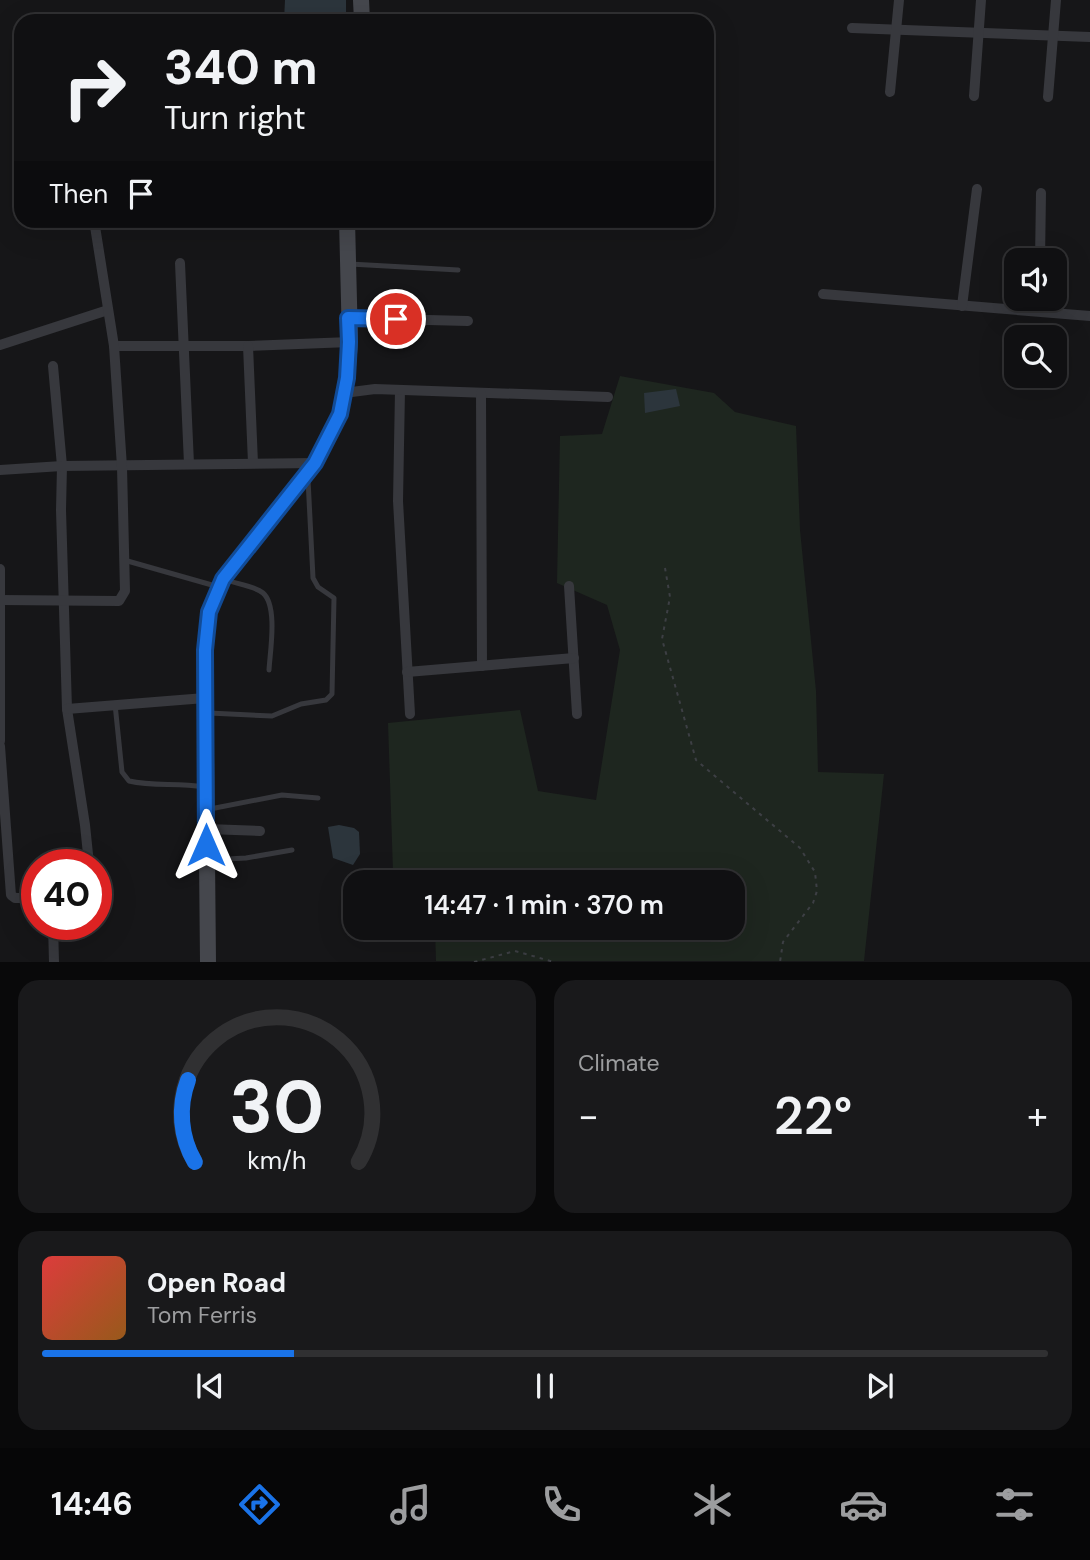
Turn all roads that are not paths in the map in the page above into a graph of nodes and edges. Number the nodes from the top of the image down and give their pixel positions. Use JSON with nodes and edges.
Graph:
{"nodes":[{"id":1,"x":899,"y":0,"type":"edge"},
{"id":2,"x":981,"y":0,"type":"edge"},
{"id":3,"x":1056,"y":0,"type":"edge"},
{"id":4,"x":852,"y":28,"type":"dead end"},
{"id":5,"x":896,"y":30,"type":"junction"},
{"id":6,"x":979,"y":33,"type":"junction"},
{"id":7,"x":1053,"y":36,"type":"junction"},
{"id":8,"x":1090,"y":37,"type":"edge"},
{"id":9,"x":890,"y":92,"type":"dead end"},
{"id":10,"x":974,"y":96,"type":"dead end"},
{"id":11,"x":1048,"y":97,"type":"dead end"},
{"id":12,"x":976,"y":189,"type":"dead end"},
{"id":13,"x":1041,"y":193,"type":"dead end"},
{"id":14,"x":95,"y":228,"type":"edge"},
{"id":15,"x":347,"y":228,"type":"edge"},
{"id":16,"x":1040,"y":248,"type":"edge"},
{"id":17,"x":180,"y":262,"type":"dead end"},
{"id":18,"x":347,"y":264,"type":"junction"},
{"id":19,"x":458,"y":270,"type":"dead end"},
{"id":20,"x":823,"y":295,"type":"dead end"},
{"id":21,"x":962,"y":306,"type":"junction"},
{"id":22,"x":108,"y":310,"type":"junction"},
{"id":23,"x":1039,"y":312,"type":"joint"},
{"id":24,"x":1090,"y":316,"type":"edge"},
{"id":25,"x":348,"y":318,"type":"junction"},
{"id":26,"x":468,"y":321,"type":"dead end"},
{"id":27,"x":349,"y":342,"type":"junction"},
{"id":28,"x":0,"y":345,"type":"edge"},
{"id":29,"x":114,"y":346,"type":"junction"},
{"id":30,"x":248,"y":346,"type":"junction"},
{"id":31,"x":182,"y":347,"type":"junction"},
{"id":32,"x":53,"y":366,"type":"dead end"},
{"id":33,"x":400,"y":390,"type":"junction"},
{"id":34,"x":344,"y":393,"type":"junction"},
{"id":35,"x":481,"y":393,"type":"junction"},
{"id":36,"x":608,"y":397,"type":"dead end"},
{"id":37,"x":253,"y":463,"type":"junction"},
{"id":38,"x":189,"y":464,"type":"junction"},
{"id":39,"x":62,"y":466,"type":"junction"},
{"id":40,"x":122,"y":467,"type":"junction"},
{"id":41,"x":311,"y":467,"type":"junction"},
{"id":42,"x":0,"y":470,"type":"edge"},
{"id":43,"x":124,"y":560,"type":"junction"},
{"id":44,"x":0,"y":569,"type":"edge"},
{"id":45,"x":221,"y":583,"type":"junction"},
{"id":46,"x":569,"y":586,"type":"dead end"},
{"id":47,"x":63,"y":599,"type":"junction"},
{"id":48,"x":0,"y":600,"type":"edge"},
{"id":49,"x":574,"y":658,"type":"junction"},
{"id":50,"x":482,"y":666,"type":"junction"},
{"id":51,"x":270,"y":670,"type":"dead end"},
{"id":52,"x":407,"y":672,"type":"junction"},
{"id":53,"x":116,"y":704,"type":"junction"},
{"id":54,"x":206,"y":705,"type":"junction"},
{"id":55,"x":67,"y":709,"type":"junction"},
{"id":56,"x":577,"y":714,"type":"dead end"},
{"id":57,"x":410,"y":715,"type":"dead end"},
{"id":58,"x":0,"y":744,"type":"edge"},
{"id":59,"x":206,"y":788,"type":"junction"},
{"id":60,"x":318,"y":798,"type":"dead end"},
{"id":61,"x":206,"y":809,"type":"junction"},
{"id":62,"x":207,"y":829,"type":"junction"},
{"id":63,"x":260,"y":831,"type":"dead end"},
{"id":64,"x":87,"y":849,"type":"edge"},
{"id":65,"x":292,"y":850,"type":"dead end"},
{"id":66,"x":206,"y":861,"type":"junction"},
{"id":67,"x":21,"y":898,"type":"edge"},
{"id":68,"x":53,"y":940,"type":"edge"},
{"id":69,"x":54,"y":961,"type":"edge"},
{"id":70,"x":208,"y":961,"type":"edge"}],
"edges":[{"from":1,"to":5,"type":"street"},
{"from":2,"to":6,"type":"street"},
{"from":3,"to":7,"type":"street"},
{"from":4,"to":5,"type":"street"},
{"from":5,"to":6,"type":"street"},
{"from":5,"to":9,"type":"street"},
{"from":6,"to":7,"type":"street"},
{"from":6,"to":10,"type":"street"},
{"from":7,"to":8,"type":"street"},
{"from":7,"to":11,"type":"street"},
{"from":12,"to":21,"type":"street"},
{"from":13,"to":16,"type":"street"},
{"from":14,"to":22,"type":"street"},
{"from":15,"to":18,"type":"street"},
{"from":17,"to":31,"type":"street"},
{"from":18,"to":19,"type":"lane"},
{"from":18,"to":25,"type":"street"},
{"from":20,"to":21,"type":"street"},
{"from":21,"to":23,"type":"street"},
{"from":22,"to":28,"type":"street"},
{"from":22,"to":29,"type":"street"},
{"from":23,"to":24,"type":"street"},
{"from":25,"to":26,"type":"street"},
{"from":25,"to":27,"type":"street"},
{"from":27,"to":30,"type":"street"},
{"from":27,"to":34,"type":"street"},
{"from":29,"to":31,"type":"street"},
{"from":29,"to":40,"type":"street"},
{"from":30,"to":31,"type":"street"},
{"from":30,"to":37,"type":"street"},
{"from":31,"to":38,"type":"street"},
{"from":32,"to":39,"type":"street"},
{"from":33,"to":34,"type":"street"},
{"from":33,"to":35,"type":"street"},
{"from":33,"to":52,"type":"street"},
{"from":34,"to":41,"type":"street"},
{"from":35,"to":36,"type":"street"},
{"from":35,"to":50,"type":"street"},
{"from":37,"to":38,"type":"street"},
{"from":37,"to":41,"type":"street"},
{"from":38,"to":40,"type":"street"},
{"from":39,"to":40,"type":"street"},
{"from":39,"to":42,"type":"street"},
{"from":39,"to":47,"type":"street"},
{"from":40,"to":43,"type":"street"},
{"from":41,"to":45,"type":"street"},
{"from":41,"to":54,"type":"lane"},
{"from":43,"to":45,"type":"lane"},
{"from":43,"to":47,"type":"street"},
{"from":44,"to":48,"type":"street"},
{"from":45,"to":51,"type":"lane"},
{"from":45,"to":54,"type":"street"},
{"from":46,"to":49,"type":"street"},
{"from":47,"to":48,"type":"street"},
{"from":47,"to":55,"type":"street"},
{"from":48,"to":58,"type":"street"},
{"from":49,"to":50,"type":"street"},
{"from":49,"to":56,"type":"street"},
{"from":50,"to":52,"type":"street"},
{"from":52,"to":57,"type":"street"},
{"from":53,"to":54,"type":"street"},
{"from":53,"to":55,"type":"street"},
{"from":53,"to":59,"type":"lane"},
{"from":54,"to":59,"type":"street"},
{"from":55,"to":64,"type":"street"},
{"from":58,"to":67,"type":"street"},
{"from":59,"to":61,"type":"street"},
{"from":60,"to":61,"type":"lane"},
{"from":61,"to":62,"type":"street"},
{"from":62,"to":63,"type":"street"},
{"from":62,"to":66,"type":"street"},
{"from":65,"to":66,"type":"lane"},
{"from":66,"to":70,"type":"street"},
{"from":68,"to":69,"type":"street"}]}
